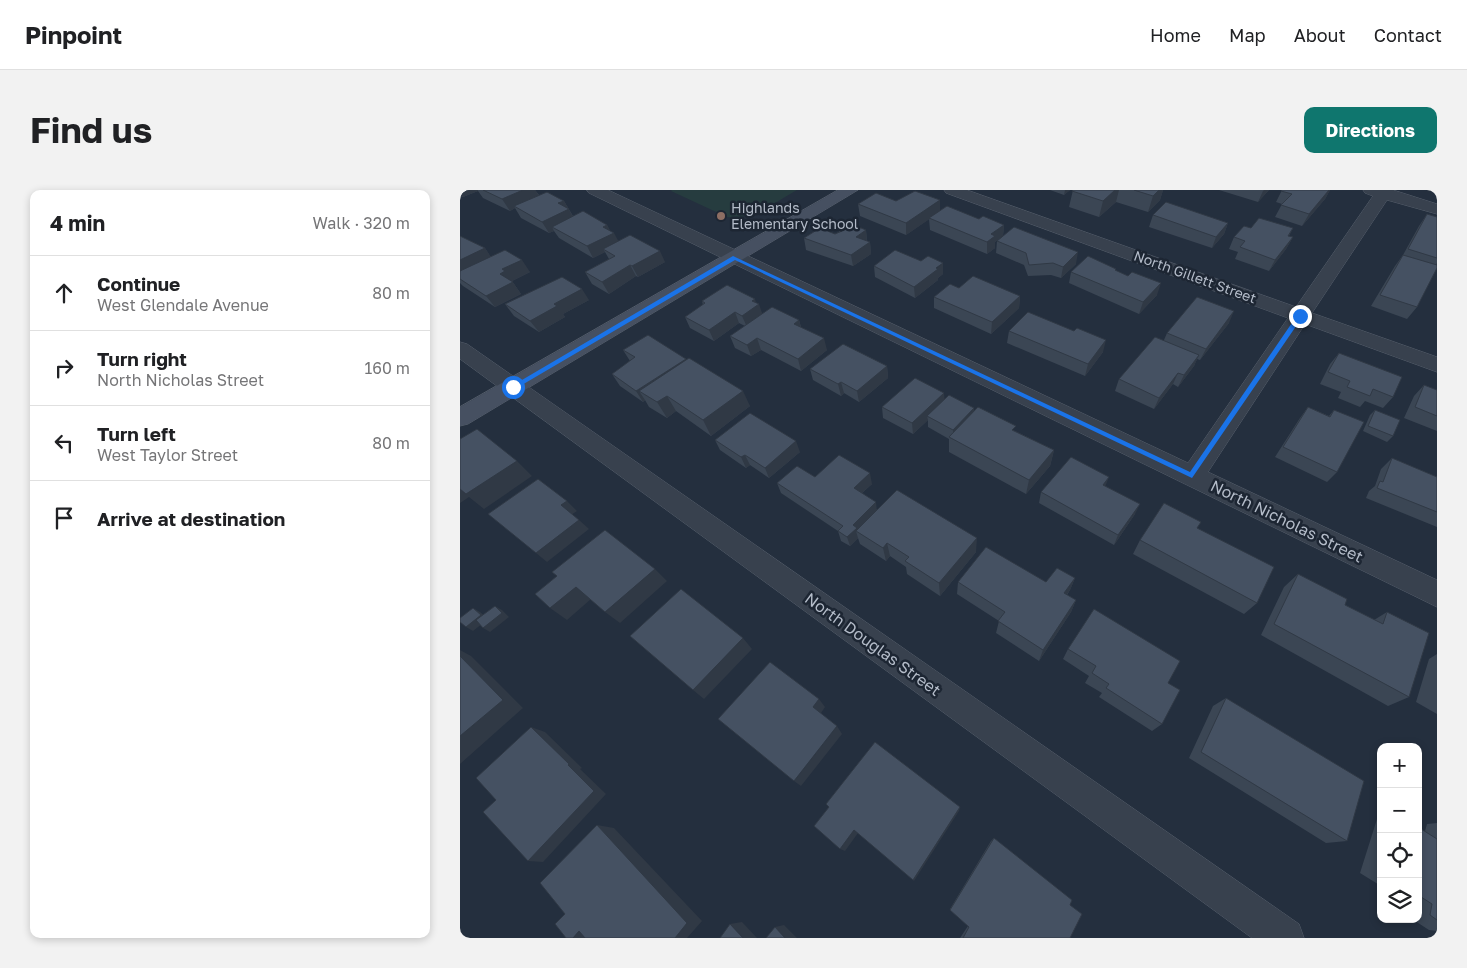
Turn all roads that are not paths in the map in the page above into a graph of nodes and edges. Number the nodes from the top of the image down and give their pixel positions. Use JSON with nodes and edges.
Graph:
{"nodes":[{"id":1,"x":595,"y":190,"type":"edge"},
{"id":2,"x":850,"y":190,"type":"edge"},
{"id":3,"x":952,"y":190,"type":"edge"},
{"id":4,"x":1379,"y":191,"type":"edge"},
{"id":5,"x":1437,"y":208,"type":"edge"},
{"id":6,"x":735,"y":257,"type":"junction"},
{"id":7,"x":1300,"y":316,"type":"junction"},
{"id":8,"x":460,"y":349,"type":"edge"},
{"id":9,"x":1437,"y":365,"type":"edge"},
{"id":10,"x":513,"y":387,"type":"junction"},
{"id":11,"x":460,"y":418,"type":"edge"},
{"id":12,"x":1192,"y":476,"type":"junction"},
{"id":13,"x":1437,"y":594,"type":"edge"},
{"id":14,"x":1285,"y":938,"type":"edge"}],
"edges":[{"from":1,"to":6,"type":"street","name":"North Nicholas Street"},
{"from":2,"to":6,"type":"street"},
{"from":3,"to":7,"type":"street","name":"North Gillett Street"},
{"from":4,"to":5,"type":"street"},
{"from":4,"to":7,"type":"street"},
{"from":6,"to":10,"type":"street"},
{"from":6,"to":12,"type":"street","name":"North Nicholas Street"},
{"from":7,"to":9,"type":"street","name":"North Gillett Street"},
{"from":7,"to":12,"type":"street"},
{"from":8,"to":10,"type":"street","name":"North Douglas Street"},
{"from":10,"to":11,"type":"street"},
{"from":10,"to":14,"type":"street","name":"North Douglas Street"},
{"from":12,"to":13,"type":"street","name":"North Nicholas Street"}]}
